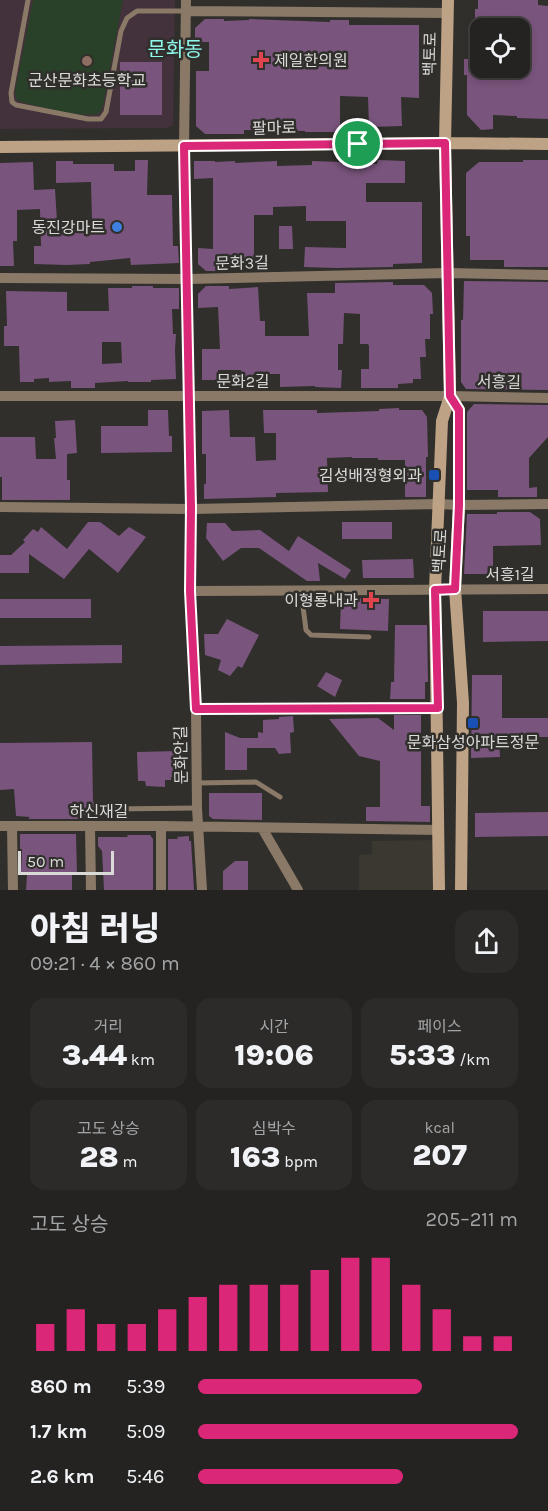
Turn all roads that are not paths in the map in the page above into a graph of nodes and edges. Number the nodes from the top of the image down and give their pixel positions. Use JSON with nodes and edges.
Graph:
{"nodes":[{"id":1,"x":28,"y":0,"type":"edge"},
{"id":2,"x":186,"y":5,"type":"edge"},
{"id":3,"x":448,"y":6,"type":"edge"},
{"id":4,"x":445,"y":143,"type":"junction"},
{"id":5,"x":548,"y":144,"type":"edge"},
{"id":6,"x":184,"y":146,"type":"junction"},
{"id":7,"x":0,"y":147,"type":"edge"},
{"id":8,"x":448,"y":273,"type":"junction"},
{"id":9,"x":548,"y":275,"type":"edge"},
{"id":10,"x":0,"y":278,"type":"edge"},
{"id":11,"x":188,"y":279,"type":"junction"},
{"id":12,"x":0,"y":396,"type":"edge"},
{"id":13,"x":189,"y":396,"type":"junction"},
{"id":14,"x":450,"y":396,"type":"junction"},
{"id":15,"x":548,"y":398,"type":"edge"},
{"id":16,"x":438,"y":504,"type":"junction"},
{"id":17,"x":548,"y":504,"type":"edge"},
{"id":18,"x":459,"y":505,"type":"junction"},
{"id":19,"x":0,"y":507,"type":"edge"},
{"id":20,"x":191,"y":508,"type":"junction"},
{"id":21,"x":455,"y":589,"type":"junction"},
{"id":22,"x":548,"y":589,"type":"edge"},
{"id":23,"x":435,"y":590,"type":"junction"},
{"id":24,"x":190,"y":591,"type":"junction"},
{"id":25,"x":301,"y":591,"type":"junction"},
{"id":26,"x":369,"y":637,"type":"dead end"},
{"id":27,"x":438,"y":708,"type":"junction"},
{"id":28,"x":196,"y":709,"type":"junction"},
{"id":29,"x":197,"y":783,"type":"junction"},
{"id":30,"x":280,"y":797,"type":"dead end"},
{"id":31,"x":197,"y":808,"type":"junction"},
{"id":32,"x":111,"y":809,"type":"dead end"},
{"id":33,"x":0,"y":826,"type":"edge"},
{"id":34,"x":12,"y":826,"type":"junction"},
{"id":35,"x":90,"y":826,"type":"junction"},
{"id":36,"x":160,"y":826,"type":"junction"},
{"id":37,"x":198,"y":827,"type":"junction"},
{"id":38,"x":262,"y":828,"type":"junction"},
{"id":39,"x":438,"y":830,"type":"junction"},
{"id":40,"x":13,"y":890,"type":"edge"},
{"id":41,"x":91,"y":890,"type":"edge"},
{"id":42,"x":161,"y":890,"type":"edge"},
{"id":43,"x":202,"y":890,"type":"edge"},
{"id":44,"x":298,"y":890,"type":"edge"},
{"id":45,"x":440,"y":890,"type":"edge"},
{"id":46,"x":461,"y":890,"type":"edge"}],
"edges":[{"from":1,"to":2,"type":"lane"},
{"from":2,"to":3,"type":"street"},
{"from":2,"to":6,"type":"street","name":"문화안길"},
{"from":3,"to":4,"type":"street","name":"백토로"},
{"from":4,"to":5,"type":"street","name":"팔마로"},
{"from":4,"to":6,"type":"street","name":"팔마로"},
{"from":4,"to":8,"type":"street","name":"백토로"},
{"from":6,"to":7,"type":"street","name":"팔마로"},
{"from":6,"to":11,"type":"street","name":"문화안길"},
{"from":8,"to":9,"type":"street","name":"문화3길"},
{"from":8,"to":11,"type":"street","name":"문화3길"},
{"from":8,"to":14,"type":"street","name":"백토로"},
{"from":10,"to":11,"type":"street","name":"문화3길"},
{"from":11,"to":13,"type":"street","name":"문화안길"},
{"from":12,"to":13,"type":"street","name":"문화2길"},
{"from":13,"to":14,"type":"street","name":"문화2길"},
{"from":13,"to":20,"type":"street","name":"문화안길"},
{"from":14,"to":15,"type":"street","name":"서흥길"},
{"from":14,"to":16,"type":"street","name":"백토로"},
{"from":14,"to":18,"type":"street","name":"백토로"},
{"from":16,"to":18,"type":"street"},
{"from":16,"to":20,"type":"street"},
{"from":16,"to":23,"type":"street","name":"백토로"},
{"from":17,"to":18,"type":"street"},
{"from":18,"to":21,"type":"street","name":"백토로"},
{"from":19,"to":20,"type":"street"},
{"from":20,"to":24,"type":"street","name":"문화안길"},
{"from":21,"to":22,"type":"street","name":"서흥1길"},
{"from":21,"to":23,"type":"street","name":"서흥1길"},
{"from":21,"to":46,"type":"street","name":"백토로"},
{"from":23,"to":25,"type":"street","name":"서흥1길"},
{"from":23,"to":27,"type":"street","name":"백토로"},
{"from":24,"to":25,"type":"street","name":"서흥1길"},
{"from":24,"to":28,"type":"street","name":"문화안길"},
{"from":25,"to":26,"type":"lane"},
{"from":27,"to":28,"type":"street"},
{"from":27,"to":39,"type":"street","name":"백토로"},
{"from":28,"to":29,"type":"street","name":"문화안길"},
{"from":29,"to":30,"type":"lane"},
{"from":29,"to":31,"type":"street","name":"문화안길"},
{"from":31,"to":32,"type":"lane"},
{"from":31,"to":37,"type":"street","name":"문화안길"},
{"from":33,"to":34,"type":"street","name":"하신재길"},
{"from":34,"to":35,"type":"street","name":"하신재길"},
{"from":34,"to":40,"type":"street"},
{"from":35,"to":36,"type":"street","name":"하신재길"},
{"from":35,"to":41,"type":"street"},
{"from":36,"to":37,"type":"street","name":"하신재길"},
{"from":36,"to":42,"type":"street"},
{"from":37,"to":38,"type":"street"},
{"from":37,"to":43,"type":"street","name":"문화안길"},
{"from":38,"to":39,"type":"street"},
{"from":38,"to":44,"type":"street"},
{"from":39,"to":45,"type":"street","name":"백토로"}]}
